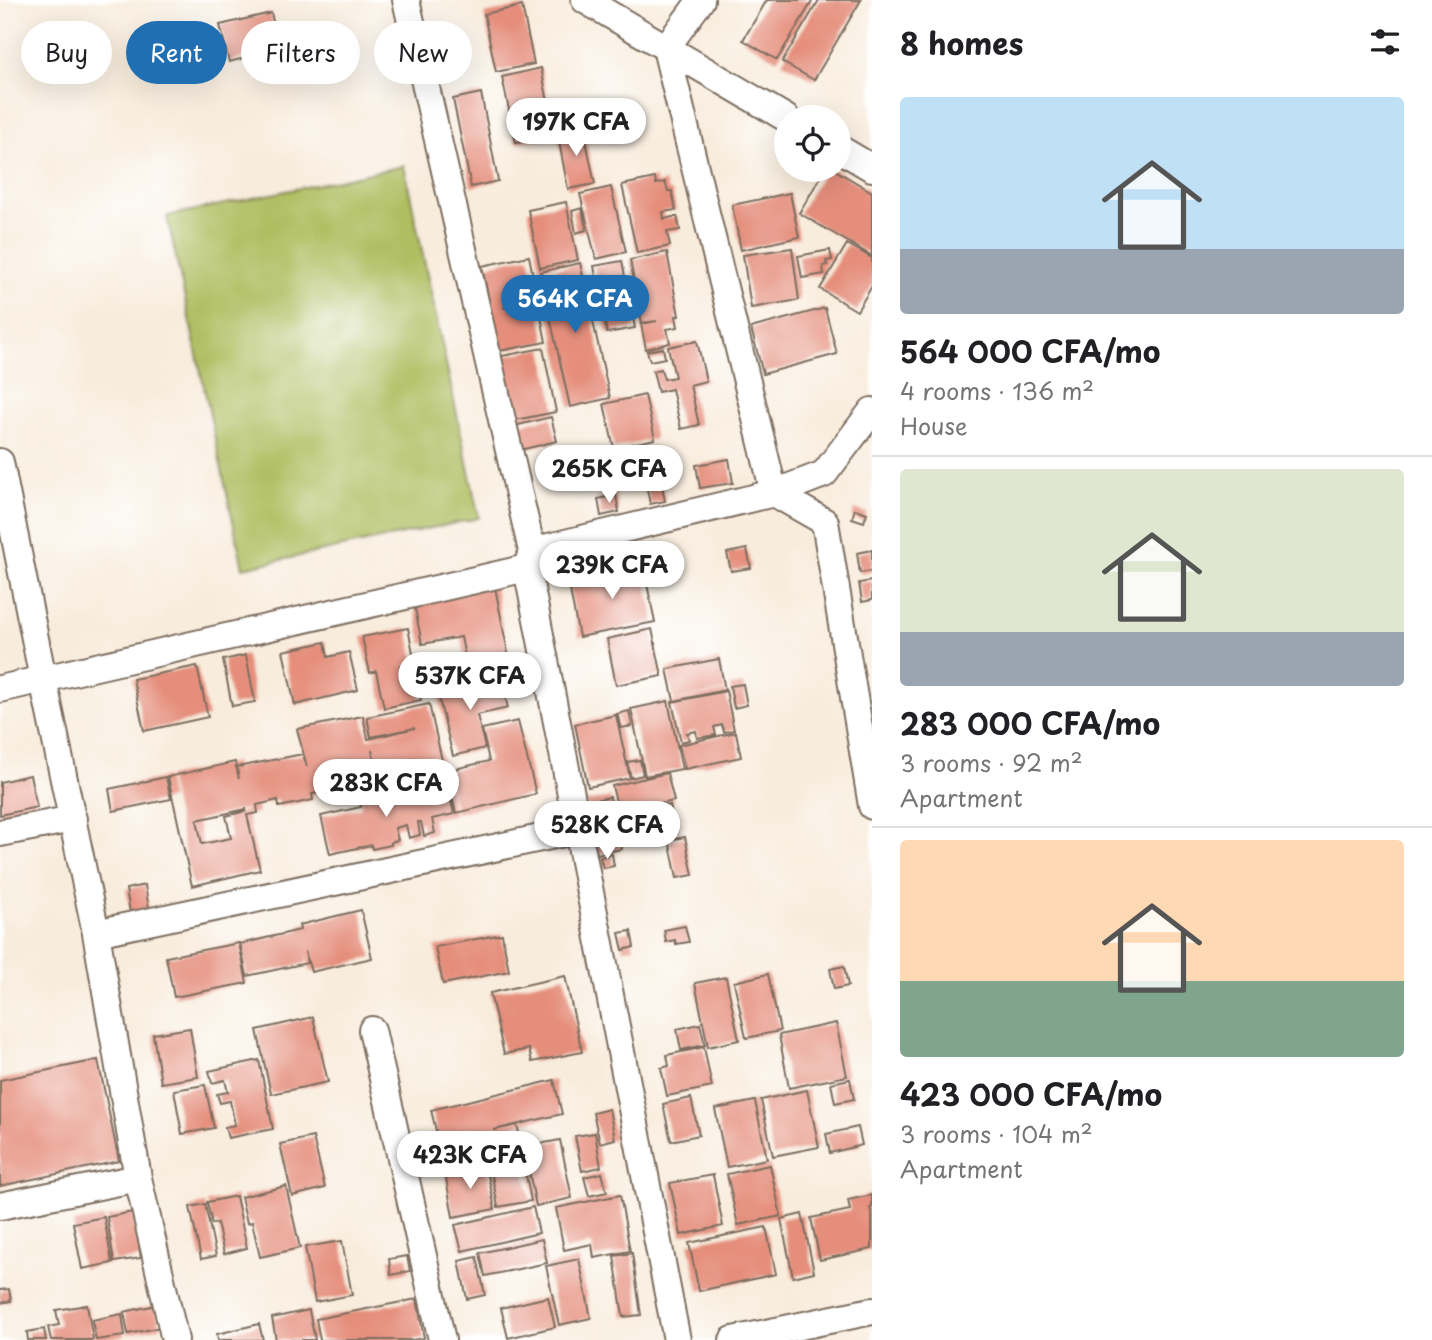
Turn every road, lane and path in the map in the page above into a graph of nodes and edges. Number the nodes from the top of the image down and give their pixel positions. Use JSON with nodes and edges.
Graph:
{"nodes":[{"id":1,"x":406,"y":0,"type":"edge"},
{"id":2,"x":585,"y":0,"type":"edge"},
{"id":3,"x":701,"y":0,"type":"edge"},
{"id":4,"x":666,"y":48,"type":"junction"},
{"id":5,"x":774,"y":111,"type":"edge"},
{"id":6,"x":851,"y":156,"type":"edge"},
{"id":7,"x":872,"y":168,"type":"edge"},
{"id":8,"x":872,"y":411,"type":"edge"},
{"id":9,"x":0,"y":462,"type":"edge"},
{"id":10,"x":774,"y":493,"type":"junction"},
{"id":11,"x":530,"y":560,"type":"junction"},
{"id":12,"x":43,"y":679,"type":"junction"},
{"id":13,"x":0,"y":689,"type":"edge"},
{"id":14,"x":872,"y":806,"type":"edge"},
{"id":15,"x":73,"y":819,"type":"junction"},
{"id":16,"x":578,"y":830,"type":"junction"},
{"id":17,"x":0,"y":833,"type":"edge"},
{"id":18,"x":96,"y":933,"type":"junction"},
{"id":19,"x":372,"y":1030,"type":"dead end"},
{"id":20,"x":138,"y":1178,"type":"junction"},
{"id":21,"x":0,"y":1206,"type":"edge"},
{"id":22,"x":872,"y":1311,"type":"edge"},
{"id":23,"x":175,"y":1340,"type":"edge"},
{"id":24,"x":442,"y":1340,"type":"edge"},
{"id":25,"x":677,"y":1340,"type":"edge"},
{"id":26,"x":733,"y":1340,"type":"edge"}],
"edges":[{"from":1,"to":11,"type":"street"},
{"from":2,"to":4,"type":"street"},
{"from":3,"to":4,"type":"street"},
{"from":4,"to":5,"type":"street"},
{"from":4,"to":10,"type":"street"},
{"from":6,"to":7,"type":"street"},
{"from":8,"to":10,"type":"street"},
{"from":9,"to":12,"type":"street"},
{"from":10,"to":11,"type":"street"},
{"from":10,"to":14,"type":"street"},
{"from":11,"to":12,"type":"street"},
{"from":11,"to":16,"type":"street"},
{"from":12,"to":13,"type":"street"},
{"from":12,"to":15,"type":"street"},
{"from":15,"to":17,"type":"street"},
{"from":15,"to":18,"type":"street"},
{"from":16,"to":18,"type":"street"},
{"from":16,"to":25,"type":"street"},
{"from":18,"to":20,"type":"street"},
{"from":19,"to":24,"type":"street"},
{"from":20,"to":21,"type":"street"},
{"from":20,"to":23,"type":"street"},
{"from":22,"to":26,"type":"street"}]}
